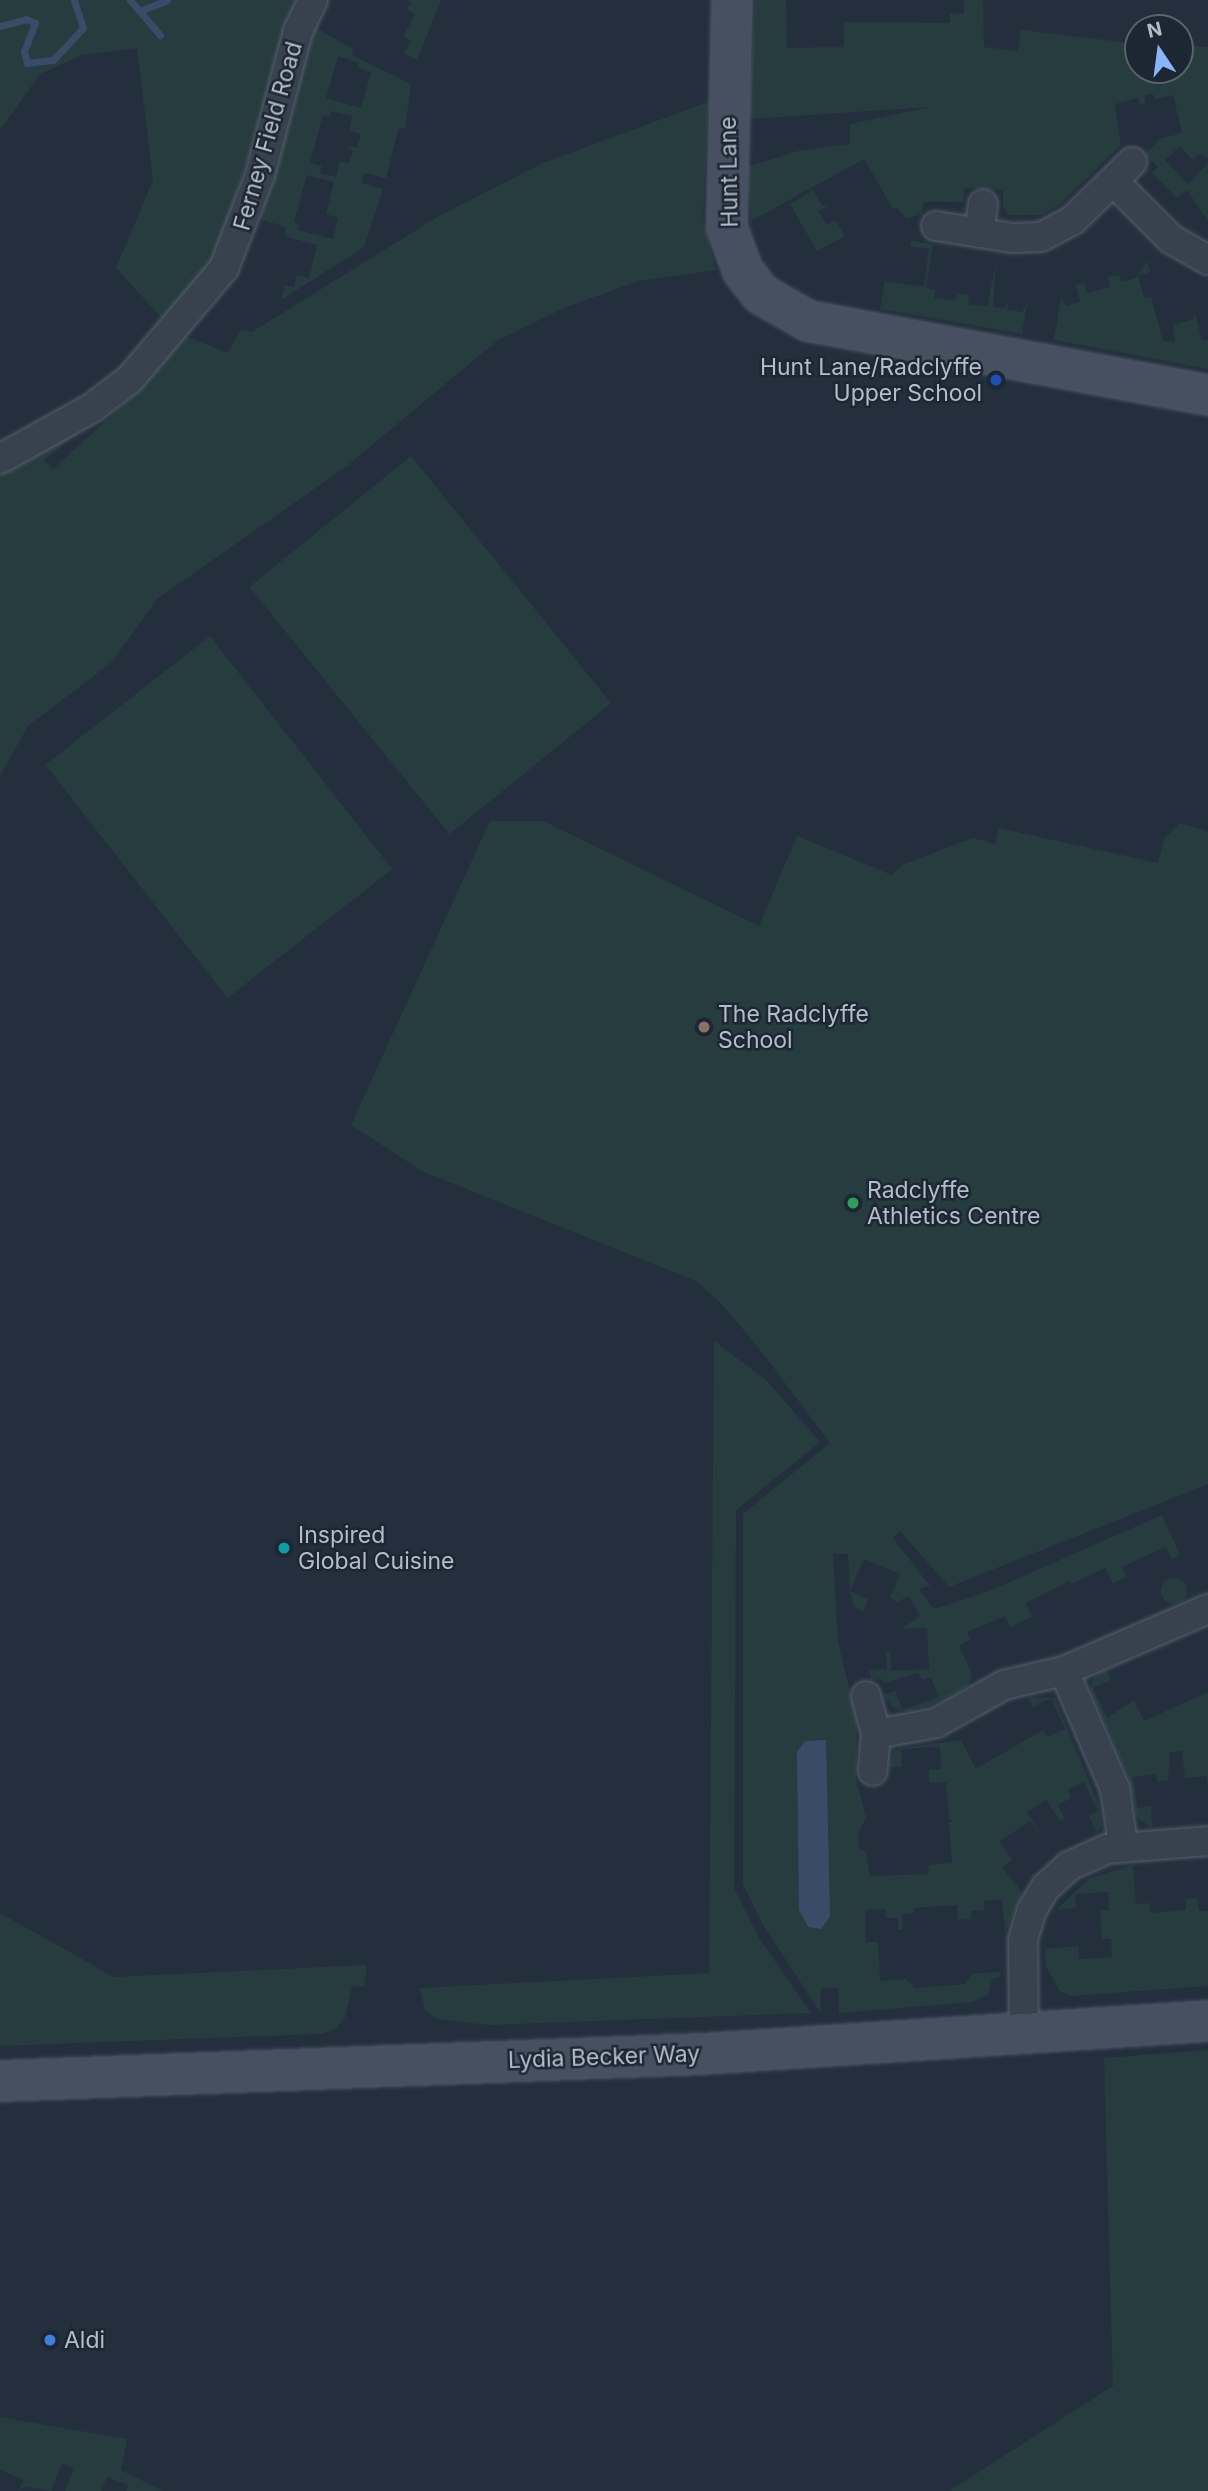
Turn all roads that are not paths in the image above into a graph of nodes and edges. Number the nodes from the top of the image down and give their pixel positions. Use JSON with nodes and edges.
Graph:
{"nodes":[{"id":1,"x":313,"y":0,"type":"edge"},
{"id":2,"x":732,"y":0,"type":"edge"},
{"id":3,"x":983,"y":204,"type":"dead end"},
{"id":4,"x":936,"y":226,"type":"dead end"},
{"id":5,"x":979,"y":233,"type":"junction"},
{"id":6,"x":1208,"y":260,"type":"edge"},
{"id":7,"x":1208,"y":395,"type":"edge"},
{"id":8,"x":0,"y":459,"type":"edge"},
{"id":9,"x":1208,"y":1609,"type":"edge"},
{"id":10,"x":1065,"y":1671,"type":"junction"},
{"id":11,"x":866,"y":1696,"type":"dead end"},
{"id":12,"x":876,"y":1734,"type":"junction"},
{"id":13,"x":873,"y":1771,"type":"dead end"},
{"id":14,"x":1208,"y":1840,"type":"edge"},
{"id":15,"x":1123,"y":1845,"type":"junction"},
{"id":16,"x":1208,"y":2021,"type":"edge"},
{"id":17,"x":1024,"y":2034,"type":"junction"},
{"id":18,"x":0,"y":2081,"type":"edge"}],
"edges":[{"from":1,"to":8,"type":"street","name":"Ferney Field Road"},
{"from":2,"to":7,"type":"street","name":"Hunt Lane"},
{"from":3,"to":5,"type":"street"},
{"from":4,"to":5,"type":"street"},
{"from":5,"to":6,"type":"street"},
{"from":9,"to":10,"type":"street"},
{"from":10,"to":12,"type":"street"},
{"from":10,"to":15,"type":"street"},
{"from":11,"to":12,"type":"street"},
{"from":12,"to":13,"type":"street"},
{"from":14,"to":15,"type":"street"},
{"from":15,"to":17,"type":"street"},
{"from":16,"to":17,"type":"street","name":"Lydia Becker Way"},
{"from":17,"to":18,"type":"street","name":"Lydia Becker Way"}]}
